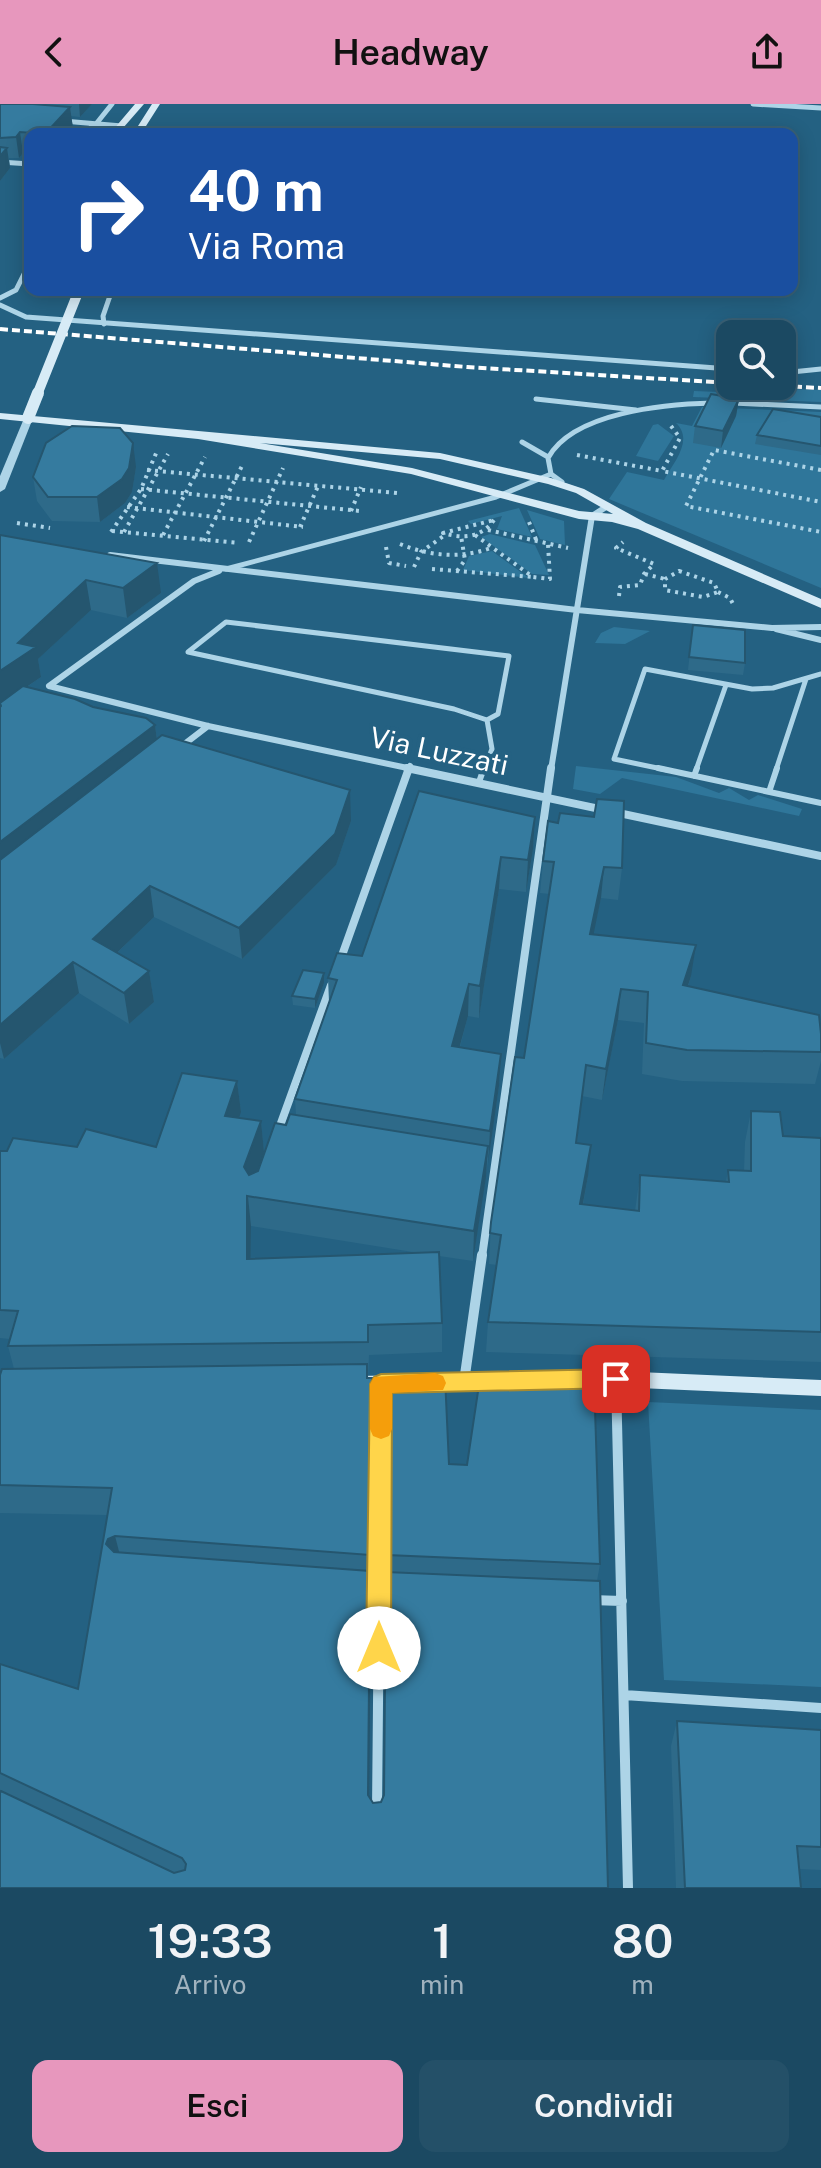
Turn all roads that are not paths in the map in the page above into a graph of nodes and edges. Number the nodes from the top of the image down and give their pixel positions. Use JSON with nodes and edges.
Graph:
{"nodes":[{"id":1,"x":112,"y":104,"type":"edge"},
{"id":2,"x":140,"y":104,"type":"edge"},
{"id":3,"x":156,"y":104,"type":"edge"},
{"id":4,"x":753,"y":104,"type":"edge"},
{"id":5,"x":812,"y":106,"type":"edge"},
{"id":6,"x":821,"y":108,"type":"edge"},
{"id":7,"x":55,"y":120,"type":"edge"},
{"id":8,"x":96,"y":124,"type":"junction"},
{"id":9,"x":90,"y":128,"type":"edge"},
{"id":10,"x":119,"y":128,"type":"joint"},
{"id":11,"x":143,"y":128,"type":"edge"},
{"id":12,"x":0,"y":162,"type":"edge"},
{"id":13,"x":24,"y":164,"type":"edge"},
{"id":14,"x":24,"y":274,"type":"edge"},
{"id":15,"x":77,"y":296,"type":"edge"},
{"id":16,"x":110,"y":296,"type":"edge"},
{"id":17,"x":0,"y":298,"type":"edge"},
{"id":18,"x":0,"y":305,"type":"edge"},
{"id":19,"x":104,"y":324,"type":"junction"},
{"id":20,"x":716,"y":368,"type":"edge"},
{"id":21,"x":821,"y":369,"type":"edge"},
{"id":22,"x":796,"y":372,"type":"edge"},
{"id":23,"x":536,"y":399,"type":"dead end"},
{"id":24,"x":821,"y":407,"type":"edge"},
{"id":25,"x":645,"y":411,"type":"junction"},
{"id":26,"x":0,"y":416,"type":"edge"},
{"id":27,"x":28,"y":418,"type":"junction"},
{"id":28,"x":198,"y":436,"type":"junction"},
{"id":29,"x":522,"y":442,"type":"dead end"},
{"id":30,"x":548,"y":457,"type":"junction"},
{"id":31,"x":551,"y":474,"type":"junction"},
{"id":32,"x":537,"y":479,"type":"junction"},
{"id":33,"x":0,"y":489,"type":"edge"},
{"id":34,"x":580,"y":491,"type":"junction"},
{"id":35,"x":502,"y":494,"type":"junction"},
{"id":36,"x":606,"y":507,"type":"junction"},
{"id":37,"x":592,"y":516,"type":"junction"},
{"id":38,"x":642,"y":526,"type":"junction"},
{"id":39,"x":99,"y":554,"type":"edge"},
{"id":40,"x":220,"y":570,"type":"junction"},
{"id":41,"x":821,"y":604,"type":"edge"},
{"id":42,"x":577,"y":610,"type":"junction"},
{"id":43,"x":821,"y":627,"type":"edge"},
{"id":44,"x":772,"y":628,"type":"junction"},
{"id":45,"x":821,"y":640,"type":"edge"},
{"id":46,"x":821,"y":674,"type":"edge"},
{"id":47,"x":806,"y":679,"type":"junction"},
{"id":48,"x":726,"y":685,"type":"junction"},
{"id":49,"x":49,"y":686,"type":"junction"},
{"id":50,"x":37,"y":695,"type":"edge"},
{"id":51,"x":487,"y":720,"type":"junction"},
{"id":52,"x":208,"y":726,"type":"junction"},
{"id":53,"x":171,"y":754,"type":"edge"},
{"id":54,"x":410,"y":766,"type":"junction"},
{"id":55,"x":694,"y":776,"type":"junction"},
{"id":56,"x":479,"y":782,"type":"junction"},
{"id":57,"x":769,"y":792,"type":"junction"},
{"id":58,"x":546,"y":798,"type":"junction"},
{"id":59,"x":821,"y":803,"type":"edge"},
{"id":60,"x":821,"y":856,"type":"edge"},
{"id":61,"x":277,"y":1135,"type":"junction"},
{"id":62,"x":293,"y":1138,"type":"edge"},
{"id":63,"x":272,"y":1148,"type":"edge"},
{"id":64,"x":479,"y":1168,"type":"edge"},
{"id":65,"x":494,"y":1171,"type":"junction"},
{"id":66,"x":616,"y":1379,"type":"junction"},
{"id":67,"x":555,"y":1380,"type":"edge"},
{"id":68,"x":525,"y":1381,"type":"edge"},
{"id":69,"x":464,"y":1383,"type":"junction"},
{"id":70,"x":334,"y":1384,"type":"edge"},
{"id":71,"x":381,"y":1384,"type":"junction"},
{"id":72,"x":821,"y":1388,"type":"edge"},
{"id":73,"x":349,"y":1589,"type":"edge"},
{"id":74,"x":379,"y":1591,"type":"junction"},
{"id":75,"x":409,"y":1592,"type":"edge"},
{"id":76,"x":576,"y":1599,"type":"edge"},
{"id":77,"x":622,"y":1601,"type":"junction"},
{"id":78,"x":624,"y":1695,"type":"junction"},
{"id":79,"x":821,"y":1708,"type":"edge"},
{"id":80,"x":377,"y":1819,"type":"edge"},
{"id":81,"x":628,"y":1888,"type":"edge"}],
"edges":[{"from":1,"to":8,"type":"street"},
{"from":2,"to":10,"type":"main road"},
{"from":3,"to":11,"type":"main road"},
{"from":4,"to":5,"type":"street"},
{"from":5,"to":6,"type":"street"},
{"from":7,"to":8,"type":"street"},
{"from":8,"to":9,"type":"street"},
{"from":8,"to":10,"type":"street"},
{"from":12,"to":13,"type":"street"},
{"from":14,"to":17,"type":"street"},
{"from":15,"to":27,"type":"main road","bridge":true},
{"from":16,"to":19,"type":"street"},
{"from":18,"to":19,"type":"street"},
{"from":19,"to":20,"type":"street"},
{"from":21,"to":22,"type":"street"},
{"from":23,"to":25,"type":"lane"},
{"from":24,"to":25,"type":"lane"},
{"from":25,"to":30,"type":"lane"},
{"from":26,"to":27,"type":"main road"},
{"from":27,"to":28,"type":"main road"},
{"from":27,"to":33,"type":"street"},
{"from":28,"to":32,"type":"main road"},
{"from":28,"to":35,"type":"main road"},
{"from":29,"to":30,"type":"lane"},
{"from":30,"to":31,"type":"lane"},
{"from":31,"to":32,"type":"street"},
{"from":31,"to":34,"type":"lane"},
{"from":32,"to":34,"type":"main road"},
{"from":32,"to":35,"type":"street"},
{"from":34,"to":36,"type":"main road"},
{"from":35,"to":37,"type":"main road"},
{"from":35,"to":40,"type":"street"},
{"from":36,"to":37,"type":"street"},
{"from":36,"to":38,"type":"main road"},
{"from":37,"to":38,"type":"main road"},
{"from":37,"to":42,"type":"street"},
{"from":38,"to":41,"type":"main road"},
{"from":39,"to":40,"type":"street"},
{"from":40,"to":42,"type":"street"},
{"from":40,"to":49,"type":"street"},
{"from":42,"to":44,"type":"street"},
{"from":42,"to":58,"type":"street"},
{"from":43,"to":44,"type":"street"},
{"from":44,"to":45,"type":"street"},
{"from":46,"to":47,"type":"lane"},
{"from":47,"to":48,"type":"lane"},
{"from":47,"to":57,"type":"lane"},
{"from":48,"to":55,"type":"lane"},
{"from":48,"to":55,"type":"lane"},
{"from":49,"to":50,"type":"street"},
{"from":49,"to":52,"type":"street","name":"Via Luzzati"},
{"from":51,"to":51,"type":"lane"},
{"from":51,"to":56,"type":"lane"},
{"from":52,"to":53,"type":"street"},
{"from":52,"to":54,"type":"street","name":"Via Luzzati"},
{"from":54,"to":56,"type":"street","name":"Via Luzzati"},
{"from":54,"to":61,"type":"street"},
{"from":55,"to":57,"type":"lane"},
{"from":56,"to":58,"type":"street","name":"Via Luzzati"},
{"from":57,"to":59,"type":"lane"},
{"from":58,"to":60,"type":"street","name":"Via Luzzati"},
{"from":58,"to":65,"type":"street"},
{"from":61,"to":62,"type":"street"},
{"from":61,"to":63,"type":"street"},
{"from":64,"to":65,"type":"street"},
{"from":65,"to":69,"type":"street"},
{"from":66,"to":67,"type":"main road"},
{"from":66,"to":72,"type":"main road"},
{"from":66,"to":77,"type":"street"},
{"from":68,"to":69,"type":"main road"},
{"from":69,"to":71,"type":"main road"},
{"from":70,"to":71,"type":"main road"},
{"from":71,"to":74,"type":"street"},
{"from":73,"to":74,"type":"street"},
{"from":74,"to":75,"type":"street"},
{"from":74,"to":80,"type":"street"},
{"from":76,"to":77,"type":"street"},
{"from":77,"to":78,"type":"street"},
{"from":78,"to":79,"type":"street"},
{"from":78,"to":81,"type":"street"}]}
